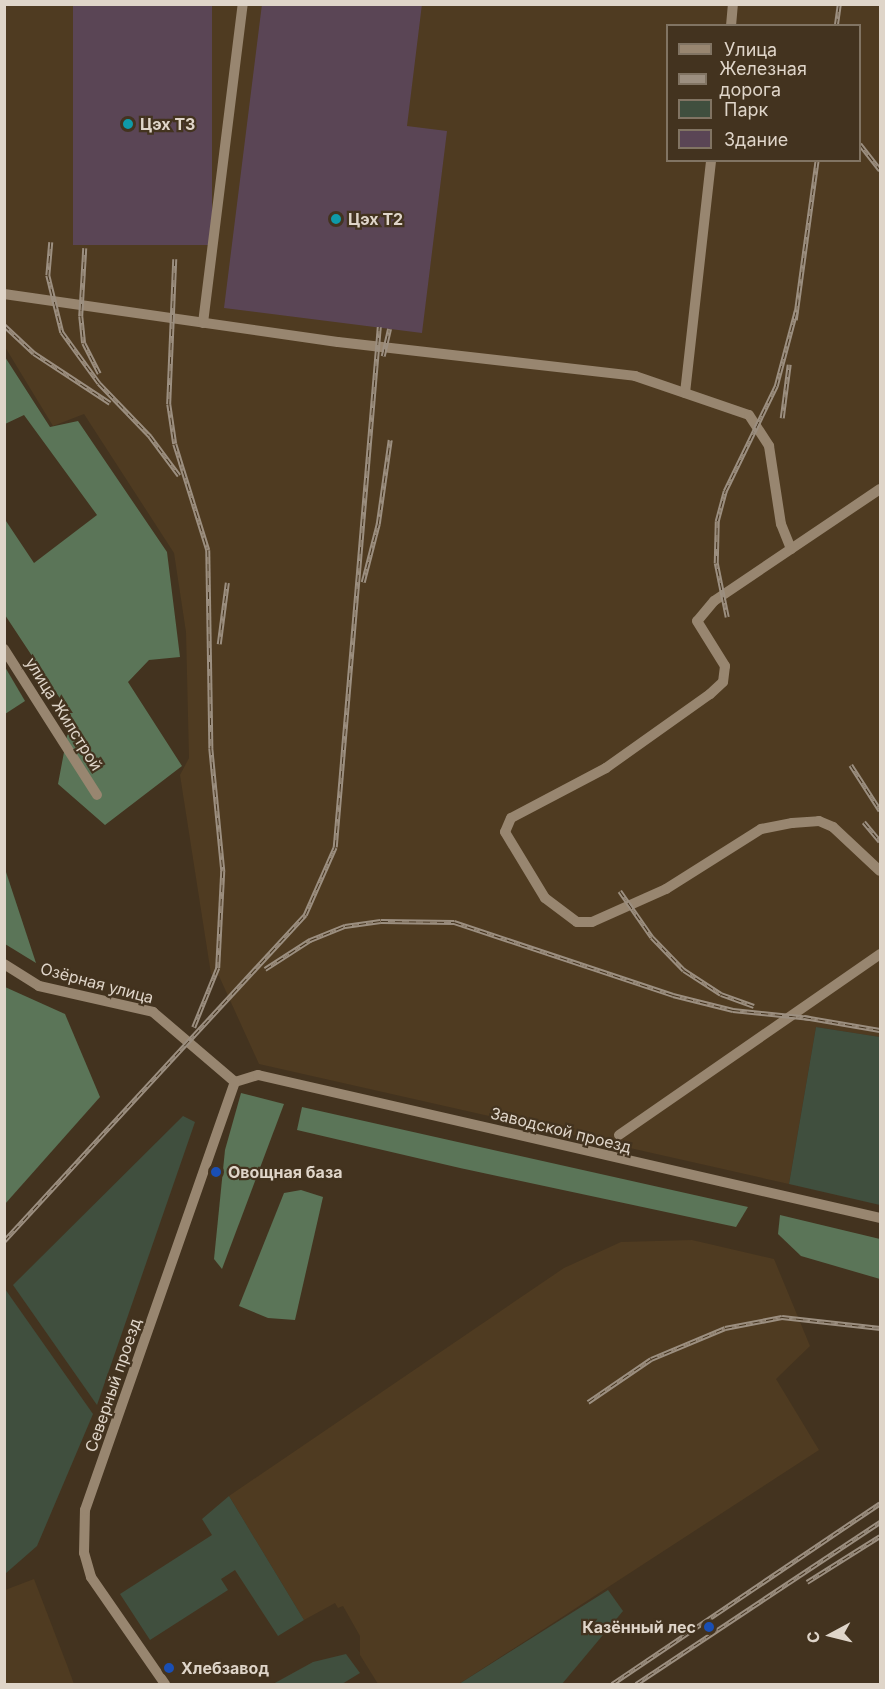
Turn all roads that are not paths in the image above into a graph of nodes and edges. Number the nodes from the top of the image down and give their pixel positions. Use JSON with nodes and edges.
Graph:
{"nodes":[{"id":1,"x":243,"y":4,"type":"edge"},
{"id":2,"x":733,"y":4,"type":"edge"},
{"id":3,"x":730,"y":24,"type":"edge"},
{"id":4,"x":711,"y":162,"type":"edge"},
{"id":5,"x":4,"y":294,"type":"edge"},
{"id":6,"x":203,"y":323,"type":"junction"},
{"id":7,"x":685,"y":393,"type":"junction"},
{"id":8,"x":880,"y":489,"type":"edge"},
{"id":9,"x":790,"y":549,"type":"junction"},
{"id":10,"x":4,"y":649,"type":"edge"},
{"id":11,"x":98,"y":795,"type":"dead end"},
{"id":12,"x":880,"y":871,"type":"edge"},
{"id":13,"x":880,"y":954,"type":"edge"},
{"id":14,"x":4,"y":964,"type":"edge"},
{"id":15,"x":234,"y":1082,"type":"junction"},
{"id":16,"x":619,"y":1135,"type":"dead end"},
{"id":17,"x":880,"y":1218,"type":"edge"},
{"id":18,"x":165,"y":1684,"type":"edge"}],
"edges":[{"from":1,"to":6,"type":"street"},
{"from":2,"to":3,"type":"street"},
{"from":4,"to":7,"type":"street"},
{"from":5,"to":6,"type":"street"},
{"from":6,"to":7,"type":"street"},
{"from":7,"to":9,"type":"street"},
{"from":8,"to":9,"type":"street"},
{"from":9,"to":12,"type":"street"},
{"from":10,"to":11,"type":"street","name":"улица Жилстрой"},
{"from":13,"to":16,"type":"street"},
{"from":14,"to":15,"type":"street","name":"Озёрная улица"},
{"from":15,"to":17,"type":"street","name":"Заводской проезд"},
{"from":15,"to":18,"type":"street","name":"Северный проезд"}]}
